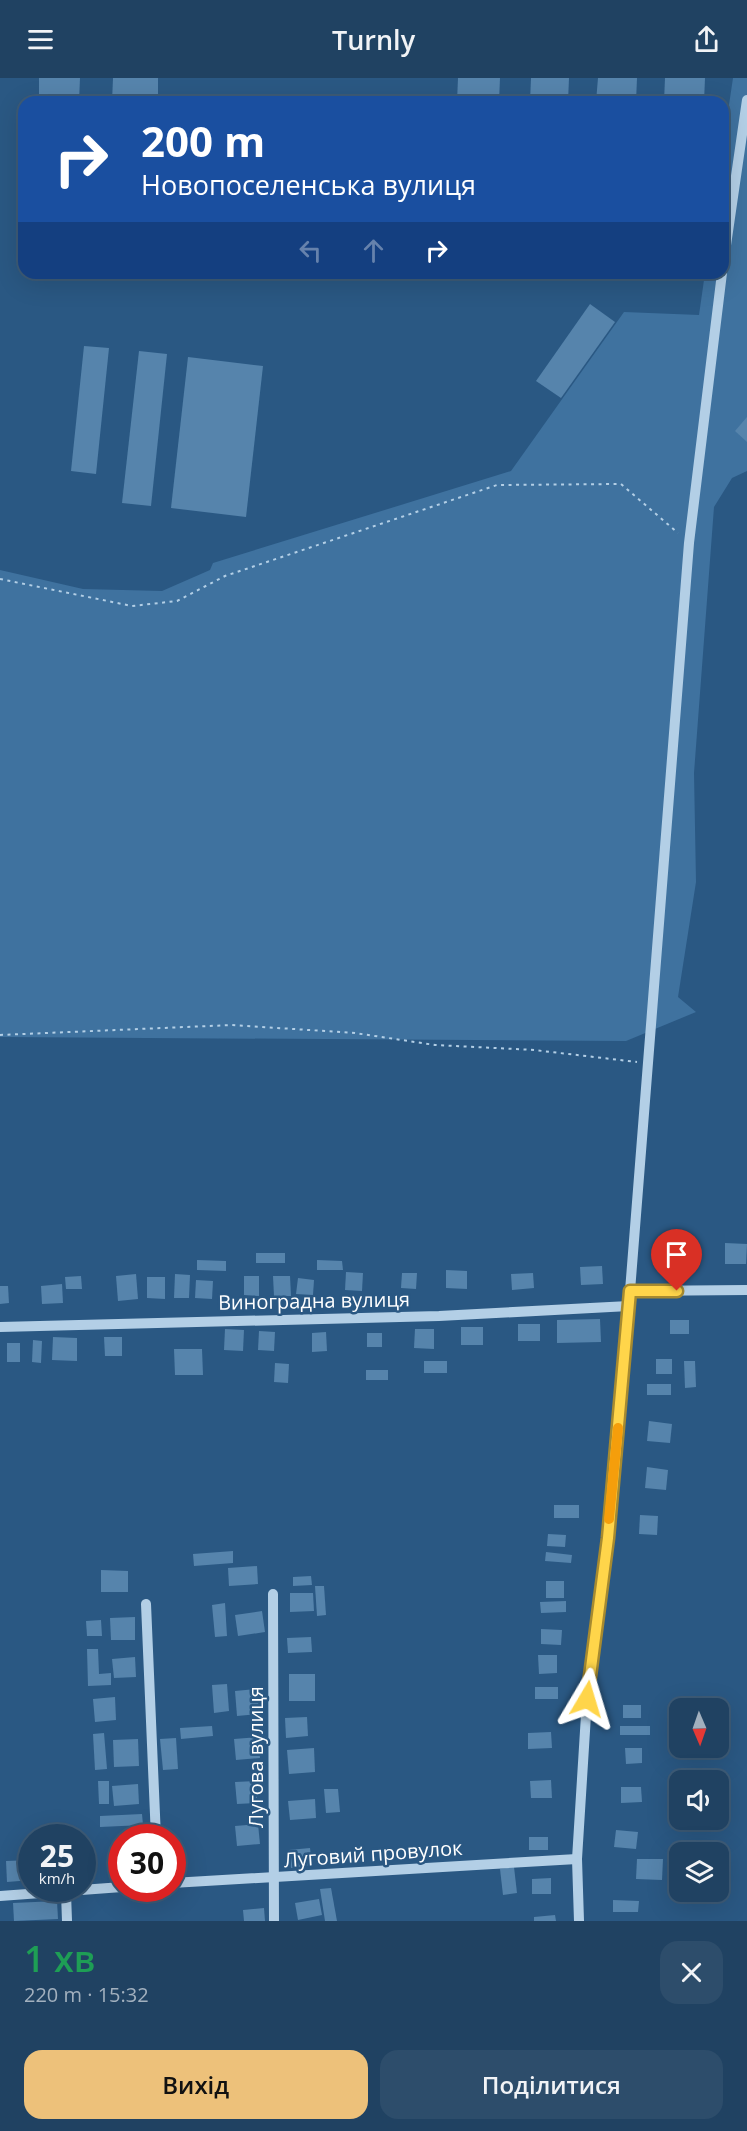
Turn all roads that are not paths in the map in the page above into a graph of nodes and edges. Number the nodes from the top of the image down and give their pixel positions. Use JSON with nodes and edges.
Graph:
{"nodes":[{"id":1,"x":747,"y":100,"type":"edge"},
{"id":2,"x":729,"y":224,"type":"edge"},
{"id":3,"x":721,"y":279,"type":"edge"},
{"id":4,"x":747,"y":1290,"type":"edge"},
{"id":5,"x":630,"y":1291,"type":"junction"},
{"id":6,"x":629,"y":1306,"type":"junction"},
{"id":7,"x":0,"y":1327,"type":"edge"},
{"id":8,"x":273,"y":1594,"type":"dead end"},
{"id":9,"x":146,"y":1604,"type":"dead end"},
{"id":10,"x":155,"y":1824,"type":"edge"},
{"id":11,"x":577,"y":1859,"type":"junction"},
{"id":12,"x":274,"y":1878,"type":"junction"},
{"id":13,"x":186,"y":1882,"type":"edge"},
{"id":14,"x":18,"y":1895,"type":"edge"},
{"id":15,"x":0,"y":1896,"type":"edge"},
{"id":16,"x":66,"y":1902,"type":"edge"},
{"id":17,"x":67,"y":1921,"type":"edge"},
{"id":18,"x":274,"y":1921,"type":"edge"},
{"id":19,"x":579,"y":1921,"type":"edge"}],
"edges":[{"from":1,"to":2,"type":"street"},
{"from":3,"to":5,"type":"street"},
{"from":4,"to":5,"type":"street"},
{"from":5,"to":6,"type":"street"},
{"from":6,"to":7,"type":"street","name":"Виноградна вулиця"},
{"from":6,"to":11,"type":"street"},
{"from":8,"to":12,"type":"street","name":"Лугова вулиця"},
{"from":9,"to":10,"type":"street"},
{"from":11,"to":12,"type":"street","name":"Луговий провулок"},
{"from":11,"to":19,"type":"street"},
{"from":12,"to":13,"type":"street","name":"Луговий провулок"},
{"from":12,"to":18,"type":"street","name":"Лугова вулиця"},
{"from":14,"to":15,"type":"street"},
{"from":16,"to":17,"type":"street"}]}
